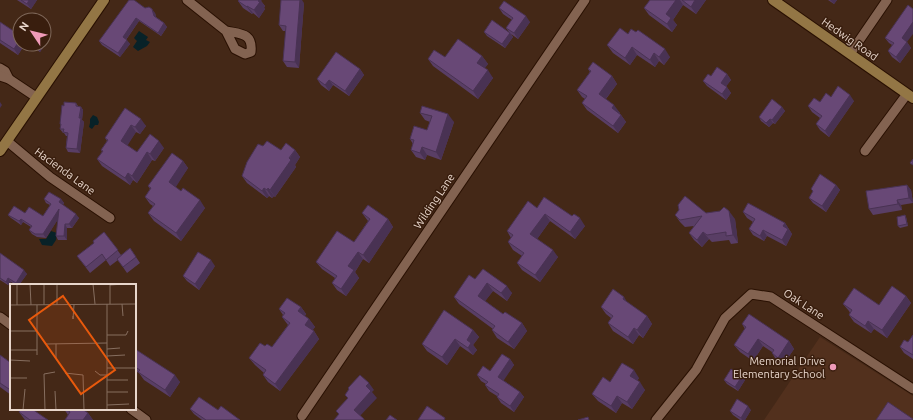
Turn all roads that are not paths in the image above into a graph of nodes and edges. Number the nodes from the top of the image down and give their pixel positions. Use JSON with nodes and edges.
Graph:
{"nodes":[{"id":1,"x":104,"y":0,"type":"edge"},
{"id":2,"x":187,"y":0,"type":"edge"},
{"id":3,"x":585,"y":0,"type":"edge"},
{"id":4,"x":773,"y":0,"type":"edge"},
{"id":5,"x":887,"y":0,"type":"edge"},
{"id":6,"x":226,"y":31,"type":"dead end"},
{"id":7,"x":850,"y":54,"type":"junction"},
{"id":8,"x":0,"y":68,"type":"edge"},
{"id":9,"x":5,"y":78,"type":"edge"},
{"id":10,"x":910,"y":96,"type":"edge"},
{"id":11,"x":36,"y":97,"type":"junction"},
{"id":12,"x":7,"y":141,"type":"junction"},
{"id":13,"x":0,"y":151,"type":"edge"},
{"id":14,"x":865,"y":151,"type":"dead end"},
{"id":15,"x":110,"y":218,"type":"dead end"},
{"id":16,"x":0,"y":317,"type":"edge"},
{"id":17,"x":10,"y":324,"type":"edge"},
{"id":18,"x":913,"y":389,"type":"edge"},
{"id":19,"x":132,"y":410,"type":"edge"},
{"id":20,"x":302,"y":416,"type":"dead end"},
{"id":21,"x":140,"y":418,"type":"edge"},
{"id":22,"x":656,"y":420,"type":"edge"}],
"edges":[{"from":1,"to":11,"type":"street"},
{"from":2,"to":6,"type":"street"},
{"from":3,"to":20,"type":"street","name":"Wilding Lane"},
{"from":4,"to":7,"type":"street","name":"Hedwig Road"},
{"from":5,"to":7,"type":"street"},
{"from":7,"to":10,"type":"street","name":"Hedwig Road"},
{"from":8,"to":9,"type":"street"},
{"from":9,"to":11,"type":"street"},
{"from":10,"to":14,"type":"street"},
{"from":11,"to":12,"type":"street"},
{"from":12,"to":13,"type":"street"},
{"from":12,"to":15,"type":"street","name":"Hacienda Lane"},
{"from":16,"to":17,"type":"street"},
{"from":18,"to":22,"type":"street","name":"Oak Lane"},
{"from":19,"to":21,"type":"street"}]}
